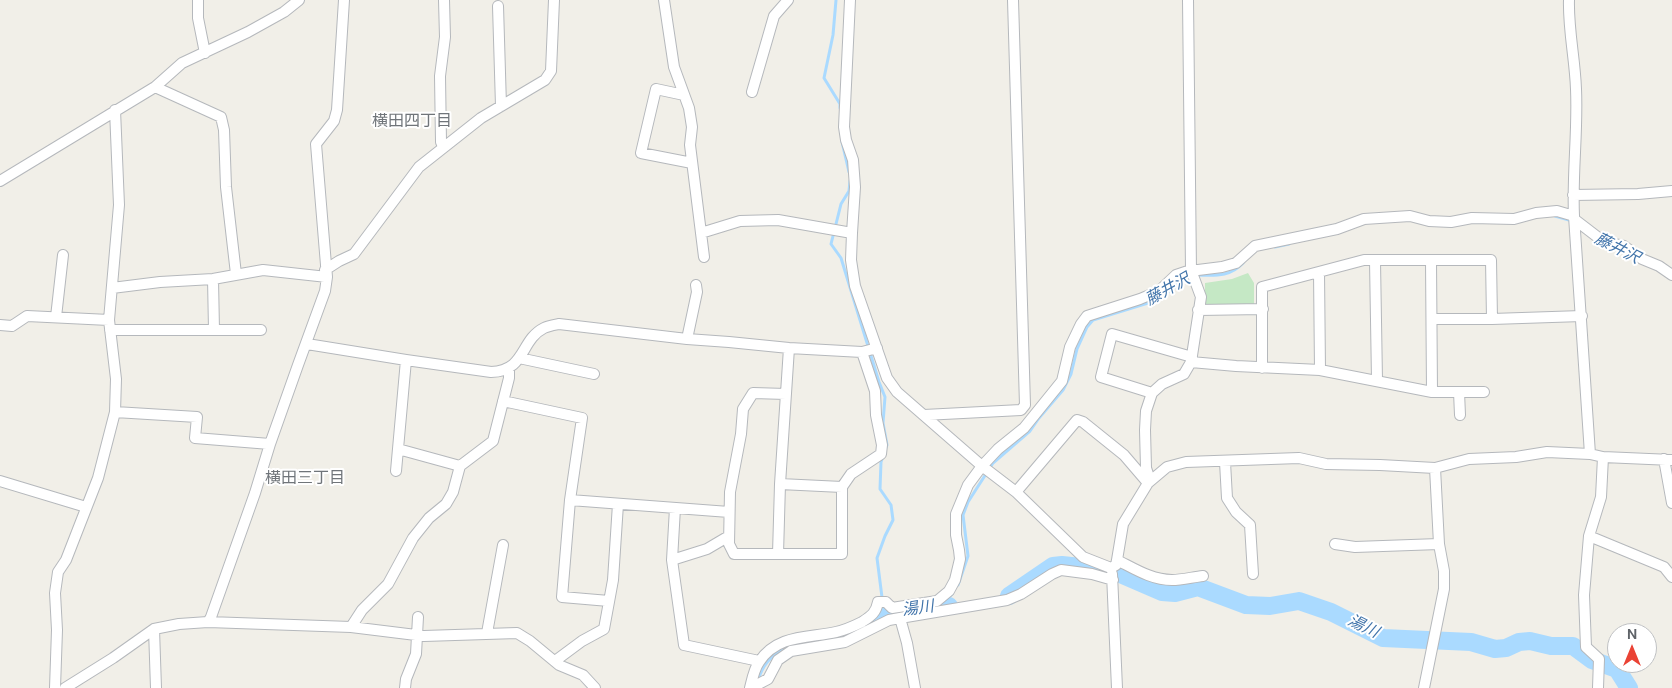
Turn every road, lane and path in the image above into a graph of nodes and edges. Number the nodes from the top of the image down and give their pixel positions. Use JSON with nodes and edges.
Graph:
{"nodes":[{"id":1,"x":198,"y":0,"type":"edge"},
{"id":2,"x":300,"y":0,"type":"edge"},
{"id":3,"x":344,"y":0,"type":"edge"},
{"id":4,"x":444,"y":0,"type":"edge"},
{"id":5,"x":554,"y":0,"type":"edge"},
{"id":6,"x":664,"y":0,"type":"edge"},
{"id":7,"x":788,"y":0,"type":"edge"},
{"id":8,"x":850,"y":0,"type":"edge"},
{"id":9,"x":1013,"y":0,"type":"edge"},
{"id":10,"x":1188,"y":0,"type":"edge"},
{"id":11,"x":1569,"y":0,"type":"edge"},
{"id":12,"x":498,"y":6,"type":"dead end"},
{"id":13,"x":204,"y":53,"type":"junction"},
{"id":14,"x":155,"y":87,"type":"junction"},
{"id":15,"x":752,"y":92,"type":"dead end"},
{"id":16,"x":684,"y":95,"type":"junction"},
{"id":17,"x":501,"y":106,"type":"junction"},
{"id":18,"x":114,"y":110,"type":"junction"},
{"id":19,"x":443,"y":147,"type":"junction"},
{"id":20,"x":692,"y":163,"type":"junction"},
{"id":21,"x":0,"y":181,"type":"edge"},
{"id":22,"x":1672,"y":191,"type":"edge"},
{"id":23,"x":1573,"y":195,"type":"junction"},
{"id":24,"x":1574,"y":218,"type":"junction"},
{"id":25,"x":702,"y":232,"type":"junction"},
{"id":26,"x":852,"y":233,"type":"junction"},
{"id":27,"x":62,"y":255,"type":"dead end"},
{"id":28,"x":704,"y":257,"type":"dead end"},
{"id":29,"x":1375,"y":261,"type":"junction"},
{"id":30,"x":1431,"y":261,"type":"junction"},
{"id":31,"x":1319,"y":272,"type":"junction"},
{"id":32,"x":236,"y":274,"type":"junction"},
{"id":33,"x":326,"y":274,"type":"junction"},
{"id":34,"x":1193,"y":274,"type":"junction"},
{"id":35,"x":1672,"y":275,"type":"edge"},
{"id":36,"x":213,"y":279,"type":"junction"},
{"id":37,"x":696,"y":286,"type":"dead end"},
{"id":38,"x":112,"y":288,"type":"junction"},
{"id":39,"x":1263,"y":309,"type":"junction"},
{"id":40,"x":1198,"y":310,"type":"junction"},
{"id":41,"x":1582,"y":316,"type":"junction"},
{"id":42,"x":56,"y":317,"type":"junction"},
{"id":43,"x":1432,"y":319,"type":"junction"},
{"id":44,"x":1492,"y":319,"type":"junction"},
{"id":45,"x":0,"y":325,"type":"edge"},
{"id":46,"x":110,"y":326,"type":"junction"},
{"id":47,"x":214,"y":330,"type":"junction"},
{"id":48,"x":261,"y":330,"type":"dead end"},
{"id":49,"x":687,"y":339,"type":"junction"},
{"id":50,"x":307,"y":344,"type":"junction"},
{"id":51,"x":789,"y":348,"type":"junction"},
{"id":52,"x":877,"y":348,"type":"junction"},
{"id":53,"x":862,"y":352,"type":"junction"},
{"id":54,"x":519,"y":358,"type":"junction"},
{"id":55,"x":406,"y":360,"type":"junction"},
{"id":56,"x":1191,"y":360,"type":"junction"},
{"id":57,"x":1262,"y":368,"type":"junction"},
{"id":58,"x":509,"y":369,"type":"junction"},
{"id":59,"x":1320,"y":370,"type":"junction"},
{"id":60,"x":594,"y":374,"type":"dead end"},
{"id":61,"x":1377,"y":380,"type":"junction"},
{"id":62,"x":1432,"y":392,"type":"junction"},
{"id":63,"x":1459,"y":392,"type":"junction"},
{"id":64,"x":1484,"y":392,"type":"dead end"},
{"id":65,"x":1152,"y":393,"type":"junction"},
{"id":66,"x":786,"y":394,"type":"junction"},
{"id":67,"x":503,"y":401,"type":"junction"},
{"id":68,"x":114,"y":412,"type":"junction"},
{"id":69,"x":924,"y":415,"type":"junction"},
{"id":70,"x":1460,"y":415,"type":"dead end"},
{"id":71,"x":270,"y":444,"type":"junction"},
{"id":72,"x":398,"y":449,"type":"junction"},
{"id":73,"x":1590,"y":454,"type":"junction"},
{"id":74,"x":1603,"y":457,"type":"junction"},
{"id":75,"x":1668,"y":460,"type":"edge"},
{"id":76,"x":1225,"y":462,"type":"junction"},
{"id":77,"x":460,"y":466,"type":"junction"},
{"id":78,"x":982,"y":466,"type":"junction"},
{"id":79,"x":1435,"y":468,"type":"junction"},
{"id":80,"x":396,"y":471,"type":"dead end"},
{"id":81,"x":0,"y":481,"type":"edge"},
{"id":82,"x":1149,"y":482,"type":"junction"},
{"id":83,"x":780,"y":484,"type":"junction"},
{"id":84,"x":842,"y":486,"type":"junction"},
{"id":85,"x":1016,"y":492,"type":"junction"},
{"id":86,"x":570,"y":500,"type":"junction"},
{"id":87,"x":1672,"y":502,"type":"edge"},
{"id":88,"x":618,"y":504,"type":"junction"},
{"id":89,"x":86,"y":507,"type":"junction"},
{"id":90,"x":675,"y":508,"type":"junction"},
{"id":91,"x":729,"y":512,"type":"junction"},
{"id":92,"x":729,"y":536,"type":"junction"},
{"id":93,"x":1589,"y":536,"type":"junction"},
{"id":94,"x":1336,"y":544,"type":"dead end"},
{"id":95,"x":1439,"y":544,"type":"junction"},
{"id":96,"x":503,"y":545,"type":"dead end"},
{"id":97,"x":778,"y":554,"type":"junction"},
{"id":98,"x":672,"y":560,"type":"junction"},
{"id":99,"x":1114,"y":564,"type":"junction"},
{"id":100,"x":1253,"y":574,"type":"dead end"},
{"id":101,"x":1203,"y":576,"type":"dead end"},
{"id":102,"x":1672,"y":577,"type":"edge"},
{"id":103,"x":1113,"y":580,"type":"junction"},
{"id":104,"x":609,"y":601,"type":"junction"},
{"id":105,"x":418,"y":617,"type":"dead end"},
{"id":106,"x":900,"y":618,"type":"junction"},
{"id":107,"x":208,"y":622,"type":"junction"},
{"id":108,"x":350,"y":627,"type":"junction"},
{"id":109,"x":154,"y":629,"type":"junction"},
{"id":110,"x":487,"y":634,"type":"junction"},
{"id":111,"x":417,"y":636,"type":"junction"},
{"id":112,"x":760,"y":660,"type":"junction"},
{"id":113,"x":555,"y":662,"type":"junction"},
{"id":114,"x":765,"y":685,"type":"edge"},
{"id":115,"x":56,"y":688,"type":"edge"},
{"id":116,"x":65,"y":688,"type":"edge"},
{"id":117,"x":156,"y":688,"type":"edge"},
{"id":118,"x":405,"y":688,"type":"edge"},
{"id":119,"x":594,"y":688,"type":"edge"},
{"id":120,"x":751,"y":688,"type":"edge"},
{"id":121,"x":915,"y":688,"type":"edge"},
{"id":122,"x":1117,"y":688,"type":"edge"},
{"id":123,"x":1424,"y":688,"type":"edge"},
{"id":124,"x":1598,"y":688,"type":"edge"}],
"edges":[{"from":1,"to":13,"type":"street"},
{"from":2,"to":13,"type":"street"},
{"from":3,"to":33,"type":"street"},
{"from":4,"to":19,"type":"street"},
{"from":5,"to":17,"type":"street"},
{"from":6,"to":16,"type":"street"},
{"from":7,"to":15,"type":"street"},
{"from":8,"to":26,"type":"street"},
{"from":9,"to":69,"type":"street"},
{"from":10,"to":34,"type":"street"},
{"from":11,"to":23,"type":"street"},
{"from":12,"to":17,"type":"street"},
{"from":13,"to":14,"type":"street"},
{"from":14,"to":18,"type":"street"},
{"from":14,"to":32,"type":"street"},
{"from":16,"to":20,"type":"street"},
{"from":16,"to":20,"type":"street"},
{"from":17,"to":19,"type":"street"},
{"from":18,"to":21,"type":"street"},
{"from":18,"to":38,"type":"street"},
{"from":19,"to":33,"type":"street"},
{"from":20,"to":25,"type":"street"},
{"from":22,"to":23,"type":"street"},
{"from":23,"to":24,"type":"street"},
{"from":24,"to":34,"type":"street"},
{"from":24,"to":35,"type":"street"},
{"from":24,"to":41,"type":"street"},
{"from":25,"to":26,"type":"street"},
{"from":25,"to":28,"type":"street"},
{"from":26,"to":52,"type":"street"},
{"from":27,"to":42,"type":"street"},
{"from":29,"to":30,"type":"street"},
{"from":29,"to":31,"type":"street"},
{"from":29,"to":61,"type":"street"},
{"from":30,"to":43,"type":"street"},
{"from":30,"to":44,"type":"street"},
{"from":31,"to":39,"type":"street"},
{"from":31,"to":59,"type":"street"},
{"from":32,"to":33,"type":"street"},
{"from":32,"to":36,"type":"street"},
{"from":33,"to":50,"type":"street"},
{"from":34,"to":40,"type":"street"},
{"from":34,"to":78,"type":"street"},
{"from":36,"to":38,"type":"street"},
{"from":36,"to":47,"type":"street"},
{"from":37,"to":49,"type":"street"},
{"from":38,"to":46,"type":"street"},
{"from":39,"to":40,"type":"street"},
{"from":39,"to":57,"type":"street"},
{"from":40,"to":56,"type":"street"},
{"from":41,"to":44,"type":"street"},
{"from":41,"to":73,"type":"street"},
{"from":42,"to":45,"type":"street"},
{"from":42,"to":46,"type":"street"},
{"from":43,"to":44,"type":"street"},
{"from":43,"to":62,"type":"street"},
{"from":46,"to":47,"type":"street"},
{"from":46,"to":68,"type":"street"},
{"from":47,"to":48,"type":"street"},
{"from":49,"to":51,"type":"street"},
{"from":49,"to":54,"type":"street"},
{"from":50,"to":55,"type":"street"},
{"from":50,"to":71,"type":"street"},
{"from":51,"to":53,"type":"street"},
{"from":51,"to":66,"type":"street"},
{"from":52,"to":53,"type":"street"},
{"from":52,"to":69,"type":"street"},
{"from":53,"to":84,"type":"street"},
{"from":54,"to":58,"type":"street"},
{"from":54,"to":60,"type":"street"},
{"from":55,"to":58,"type":"street"},
{"from":55,"to":72,"type":"street"},
{"from":56,"to":57,"type":"street"},
{"from":56,"to":65,"type":"street"},
{"from":56,"to":65,"type":"street"},
{"from":57,"to":59,"type":"street"},
{"from":58,"to":67,"type":"street"},
{"from":59,"to":61,"type":"street"},
{"from":61,"to":62,"type":"street"},
{"from":62,"to":63,"type":"street"},
{"from":63,"to":64,"type":"street"},
{"from":63,"to":70,"type":"street"},
{"from":65,"to":82,"type":"street"},
{"from":66,"to":83,"type":"street"},
{"from":66,"to":91,"type":"street"},
{"from":67,"to":77,"type":"street"},
{"from":67,"to":86,"type":"street"},
{"from":68,"to":71,"type":"street"},
{"from":68,"to":89,"type":"street"},
{"from":69,"to":78,"type":"street"},
{"from":71,"to":107,"type":"street"},
{"from":72,"to":77,"type":"street"},
{"from":72,"to":80,"type":"street"},
{"from":73,"to":74,"type":"street"},
{"from":73,"to":79,"type":"street"},
{"from":74,"to":75,"type":"street"},
{"from":74,"to":93,"type":"street"},
{"from":75,"to":87,"type":"street"},
{"from":76,"to":79,"type":"street"},
{"from":76,"to":82,"type":"street"},
{"from":76,"to":100,"type":"street"},
{"from":77,"to":108,"type":"street"},
{"from":78,"to":85,"type":"street"},
{"from":78,"to":112,"type":"street"},
{"from":79,"to":95,"type":"street"},
{"from":81,"to":89,"type":"street"},
{"from":82,"to":85,"type":"street"},
{"from":82,"to":99,"type":"street"},
{"from":83,"to":84,"type":"street"},
{"from":83,"to":97,"type":"street"},
{"from":84,"to":97,"type":"street"},
{"from":85,"to":99,"type":"street"},
{"from":86,"to":88,"type":"street"},
{"from":86,"to":104,"type":"street"},
{"from":88,"to":90,"type":"street"},
{"from":88,"to":104,"type":"street"},
{"from":89,"to":115,"type":"street"},
{"from":90,"to":91,"type":"street"},
{"from":90,"to":98,"type":"street"},
{"from":91,"to":92,"type":"street"},
{"from":92,"to":97,"type":"street"},
{"from":92,"to":98,"type":"street"},
{"from":93,"to":102,"type":"street"},
{"from":93,"to":124,"type":"street"},
{"from":94,"to":95,"type":"street"},
{"from":95,"to":123,"type":"street"},
{"from":96,"to":110,"type":"street"},
{"from":98,"to":112,"type":"street"},
{"from":99,"to":101,"type":"street"},
{"from":99,"to":103,"type":"street"},
{"from":103,"to":106,"type":"street"},
{"from":103,"to":122,"type":"street"},
{"from":104,"to":113,"type":"street"},
{"from":105,"to":111,"type":"street"},
{"from":106,"to":114,"type":"street"},
{"from":106,"to":121,"type":"street"},
{"from":107,"to":108,"type":"street"},
{"from":107,"to":109,"type":"street"},
{"from":108,"to":111,"type":"street"},
{"from":109,"to":116,"type":"street"},
{"from":109,"to":117,"type":"street"},
{"from":110,"to":111,"type":"street"},
{"from":110,"to":113,"type":"street"},
{"from":111,"to":118,"type":"street"},
{"from":112,"to":120,"type":"street"},
{"from":113,"to":119,"type":"street"},
{"from":114,"to":120,"type":"street"}]}
